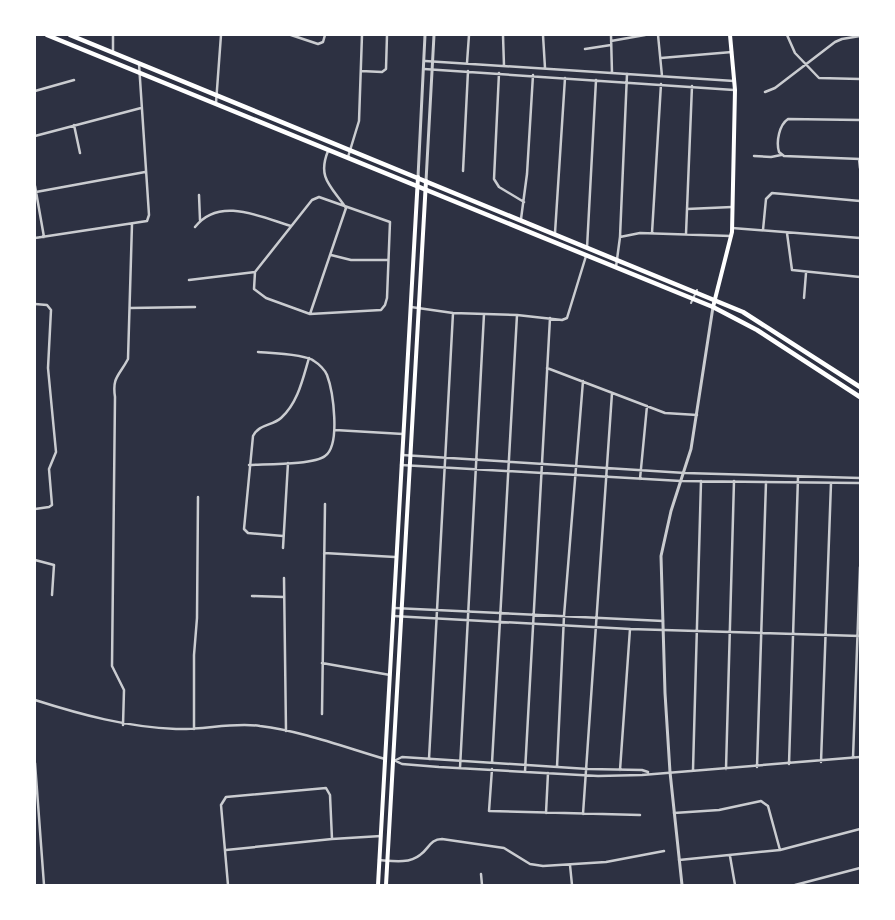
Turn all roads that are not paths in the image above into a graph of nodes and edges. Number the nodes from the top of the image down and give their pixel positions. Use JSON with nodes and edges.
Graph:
{"nodes":[{"id":1,"x":47,"y":35,"type":"edge"},
{"id":2,"x":70,"y":35,"type":"edge"},
{"id":3,"x":113,"y":35,"type":"edge"},
{"id":4,"x":221,"y":35,"type":"edge"},
{"id":5,"x":291,"y":35,"type":"edge"},
{"id":6,"x":325,"y":35,"type":"edge"},
{"id":7,"x":362,"y":35,"type":"edge"},
{"id":8,"x":387,"y":35,"type":"edge"},
{"id":9,"x":425,"y":35,"type":"edge"},
{"id":10,"x":434,"y":35,"type":"edge"},
{"id":11,"x":469,"y":35,"type":"edge"},
{"id":12,"x":503,"y":35,"type":"edge"},
{"id":13,"x":543,"y":35,"type":"edge"},
{"id":14,"x":610,"y":35,"type":"edge"},
{"id":15,"x":645,"y":35,"type":"edge"},
{"id":16,"x":658,"y":35,"type":"edge"},
{"id":17,"x":730,"y":35,"type":"edge"},
{"id":18,"x":786,"y":35,"type":"edge"},
{"id":19,"x":860,"y":36,"type":"edge"},
{"id":20,"x":611,"y":40,"type":"junction"},
{"id":21,"x":612,"y":45,"type":"junction"},
{"id":22,"x":585,"y":48,"type":"dead end"},
{"id":23,"x":732,"y":52,"type":"junction"},
{"id":24,"x":113,"y":53,"type":"junction"},
{"id":25,"x":661,"y":58,"type":"junction"},
{"id":26,"x":425,"y":61,"type":"junction"},
{"id":27,"x":432,"y":62,"type":"junction"},
{"id":28,"x":139,"y":63,"type":"junction"},
{"id":29,"x":467,"y":64,"type":"junction"},
{"id":30,"x":804,"y":64,"type":"junction"},
{"id":31,"x":504,"y":66,"type":"junction"},
{"id":32,"x":424,"y":69,"type":"junction"},
{"id":33,"x":432,"y":69,"type":"junction"},
{"id":34,"x":545,"y":69,"type":"junction"},
{"id":35,"x":361,"y":71,"type":"junction"},
{"id":36,"x":468,"y":71,"type":"junction"},
{"id":37,"x":139,"y":73,"type":"junction"},
{"id":38,"x":499,"y":73,"type":"junction"},
{"id":39,"x":612,"y":73,"type":"junction"},
{"id":40,"x":627,"y":74,"type":"junction"},
{"id":41,"x":533,"y":75,"type":"junction"},
{"id":42,"x":662,"y":76,"type":"junction"},
{"id":43,"x":565,"y":78,"type":"junction"},
{"id":44,"x":860,"y":79,"type":"edge"},
{"id":45,"x":74,"y":80,"type":"dead end"},
{"id":46,"x":596,"y":80,"type":"junction"},
{"id":47,"x":734,"y":81,"type":"junction"},
{"id":48,"x":626,"y":82,"type":"junction"},
{"id":49,"x":661,"y":84,"type":"junction"},
{"id":50,"x":692,"y":86,"type":"junction"},
{"id":51,"x":735,"y":90,"type":"junction"},
{"id":52,"x":35,"y":91,"type":"edge"},
{"id":53,"x":765,"y":92,"type":"dead end"},
{"id":54,"x":216,"y":95,"type":"junction"},
{"id":55,"x":216,"y":104,"type":"junction"},
{"id":56,"x":141,"y":108,"type":"junction"},
{"id":57,"x":860,"y":120,"type":"edge"},
{"id":58,"x":74,"y":125,"type":"junction"},
{"id":59,"x":35,"y":136,"type":"edge"},
{"id":60,"x":350,"y":150,"type":"junction"},
{"id":61,"x":328,"y":151,"type":"junction"},
{"id":62,"x":80,"y":153,"type":"dead end"},
{"id":63,"x":780,"y":154,"type":"junction"},
{"id":64,"x":754,"y":156,"type":"dead end"},
{"id":65,"x":348,"y":159,"type":"junction"},
{"id":66,"x":860,"y":159,"type":"edge"},
{"id":67,"x":860,"y":168,"type":"edge"},
{"id":68,"x":463,"y":171,"type":"dead end"},
{"id":69,"x":145,"y":172,"type":"junction"},
{"id":70,"x":418,"y":178,"type":"junction"},
{"id":71,"x":426,"y":181,"type":"junction"},
{"id":72,"x":35,"y":186,"type":"edge"},
{"id":73,"x":417,"y":187,"type":"junction"},
{"id":74,"x":426,"y":191,"type":"junction"},
{"id":75,"x":36,"y":192,"type":"edge"},
{"id":76,"x":199,"y":195,"type":"dead end"},
{"id":77,"x":860,"y":201,"type":"edge"},
{"id":78,"x":524,"y":202,"type":"junction"},
{"id":79,"x":732,"y":207,"type":"junction"},
{"id":80,"x":346,"y":208,"type":"junction"},
{"id":81,"x":687,"y":209,"type":"junction"},
{"id":82,"x":521,"y":219,"type":"junction"},
{"id":83,"x":200,"y":220,"type":"junction"},
{"id":84,"x":132,"y":224,"type":"junction"},
{"id":85,"x":195,"y":226,"type":"dead end"},
{"id":86,"x":292,"y":226,"type":"junction"},
{"id":87,"x":732,"y":228,"type":"junction"},
{"id":88,"x":763,"y":230,"type":"junction"},
{"id":89,"x":652,"y":233,"type":"junction"},
{"id":90,"x":787,"y":233,"type":"junction"},
{"id":91,"x":554,"y":234,"type":"junction"},
{"id":92,"x":686,"y":234,"type":"junction"},
{"id":93,"x":44,"y":236,"type":"junction"},
{"id":94,"x":620,"y":236,"type":"junction"},
{"id":95,"x":732,"y":236,"type":"junction"},
{"id":96,"x":35,"y":238,"type":"edge"},
{"id":97,"x":860,"y":238,"type":"edge"},
{"id":98,"x":587,"y":248,"type":"junction"},
{"id":99,"x":332,"y":255,"type":"junction"},
{"id":100,"x":586,"y":256,"type":"junction"},
{"id":101,"x":388,"y":260,"type":"junction"},
{"id":102,"x":618,"y":260,"type":"junction"},
{"id":103,"x":615,"y":268,"type":"junction"},
{"id":104,"x":256,"y":272,"type":"junction"},
{"id":105,"x":806,"y":273,"type":"junction"},
{"id":106,"x":860,"y":277,"type":"edge"},
{"id":107,"x":189,"y":280,"type":"dead end"},
{"id":108,"x":697,"y":290,"type":"dead end"},
{"id":109,"x":804,"y":298,"type":"dead end"},
{"id":110,"x":715,"y":300,"type":"junction"},
{"id":111,"x":35,"y":304,"type":"edge"},
{"id":112,"x":692,"y":304,"type":"dead end"},
{"id":113,"x":195,"y":307,"type":"dead end"},
{"id":114,"x":713,"y":307,"type":"junction"},
{"id":115,"x":130,"y":308,"type":"junction"},
{"id":116,"x":411,"y":308,"type":"junction"},
{"id":117,"x":419,"y":308,"type":"junction"},
{"id":118,"x":453,"y":313,"type":"junction"},
{"id":119,"x":310,"y":314,"type":"junction"},
{"id":120,"x":484,"y":314,"type":"junction"},
{"id":121,"x":517,"y":316,"type":"junction"},
{"id":122,"x":550,"y":318,"type":"junction"},
{"id":123,"x":258,"y":352,"type":"dead end"},
{"id":124,"x":309,"y":358,"type":"junction"},
{"id":125,"x":547,"y":368,"type":"junction"},
{"id":126,"x":583,"y":381,"type":"junction"},
{"id":127,"x":860,"y":387,"type":"edge"},
{"id":128,"x":612,"y":393,"type":"junction"},
{"id":129,"x":860,"y":397,"type":"edge"},
{"id":130,"x":647,"y":406,"type":"junction"},
{"id":131,"x":697,"y":415,"type":"junction"},
{"id":132,"x":334,"y":430,"type":"junction"},
{"id":133,"x":403,"y":434,"type":"junction"},
{"id":134,"x":402,"y":454,"type":"junction"},
{"id":135,"x":410,"y":455,"type":"junction"},
{"id":136,"x":445,"y":458,"type":"junction"},
{"id":137,"x":477,"y":460,"type":"junction"},
{"id":138,"x":508,"y":462,"type":"junction"},
{"id":139,"x":288,"y":464,"type":"junction"},
{"id":140,"x":249,"y":465,"type":"junction"},
{"id":141,"x":401,"y":465,"type":"junction"},
{"id":142,"x":410,"y":465,"type":"junction"},
{"id":143,"x":542,"y":465,"type":"junction"},
{"id":144,"x":575,"y":466,"type":"junction"},
{"id":145,"x":444,"y":467,"type":"junction"},
{"id":146,"x":605,"y":468,"type":"junction"},
{"id":147,"x":477,"y":469,"type":"junction"},
{"id":148,"x":641,"y":470,"type":"junction"},
{"id":149,"x":507,"y":472,"type":"junction"},
{"id":150,"x":684,"y":473,"type":"junction"},
{"id":151,"x":541,"y":474,"type":"junction"},
{"id":152,"x":716,"y":474,"type":"junction"},
{"id":153,"x":574,"y":476,"type":"junction"},
{"id":154,"x":605,"y":477,"type":"junction"},
{"id":155,"x":798,"y":477,"type":"junction"},
{"id":156,"x":860,"y":478,"type":"edge"},
{"id":157,"x":640,"y":479,"type":"junction"},
{"id":158,"x":681,"y":481,"type":"junction"},
{"id":159,"x":701,"y":481,"type":"junction"},
{"id":160,"x":716,"y":481,"type":"junction"},
{"id":161,"x":734,"y":481,"type":"junction"},
{"id":162,"x":766,"y":482,"type":"junction"},
{"id":163,"x":798,"y":482,"type":"junction"},
{"id":164,"x":831,"y":483,"type":"junction"},
{"id":165,"x":860,"y":483,"type":"edge"},
{"id":166,"x":198,"y":497,"type":"dead end"},
{"id":167,"x":325,"y":504,"type":"dead end"},
{"id":168,"x":35,"y":509,"type":"edge"},
{"id":169,"x":283,"y":536,"type":"junction"},
{"id":170,"x":283,"y":548,"type":"dead end"},
{"id":171,"x":324,"y":553,"type":"junction"},
{"id":172,"x":395,"y":557,"type":"junction"},
{"id":173,"x":35,"y":560,"type":"edge"},
{"id":174,"x":860,"y":567,"type":"edge"},
{"id":175,"x":284,"y":578,"type":"dead end"},
{"id":176,"x":52,"y":595,"type":"dead end"},
{"id":177,"x":252,"y":596,"type":"dead end"},
{"id":178,"x":284,"y":597,"type":"junction"},
{"id":179,"x":394,"y":608,"type":"junction"},
{"id":180,"x":401,"y":608,"type":"junction"},
{"id":181,"x":437,"y":609,"type":"junction"},
{"id":182,"x":469,"y":611,"type":"junction"},
{"id":183,"x":500,"y":612,"type":"junction"},
{"id":184,"x":534,"y":614,"type":"junction"},
{"id":185,"x":393,"y":616,"type":"junction"},
{"id":186,"x":400,"y":616,"type":"junction"},
{"id":187,"x":564,"y":616,"type":"junction"},
{"id":188,"x":436,"y":618,"type":"junction"},
{"id":189,"x":597,"y":618,"type":"junction"},
{"id":190,"x":469,"y":621,"type":"junction"},
{"id":191,"x":663,"y":621,"type":"junction"},
{"id":192,"x":500,"y":622,"type":"junction"},
{"id":193,"x":533,"y":625,"type":"junction"},
{"id":194,"x":564,"y":626,"type":"junction"},
{"id":195,"x":596,"y":627,"type":"junction"},
{"id":196,"x":630,"y":629,"type":"junction"},
{"id":197,"x":663,"y":630,"type":"junction"},
{"id":198,"x":697,"y":630,"type":"junction"},
{"id":199,"x":729,"y":631,"type":"junction"},
{"id":200,"x":762,"y":632,"type":"junction"},
{"id":201,"x":792,"y":634,"type":"junction"},
{"id":202,"x":825,"y":635,"type":"junction"},
{"id":203,"x":859,"y":636,"type":"edge"},
{"id":204,"x":322,"y":663,"type":"junction"},
{"id":205,"x":390,"y":676,"type":"junction"},
{"id":206,"x":35,"y":700,"type":"edge"},
{"id":207,"x":322,"y":714,"type":"dead end"},
{"id":208,"x":123,"y":725,"type":"junction"},
{"id":209,"x":194,"y":729,"type":"junction"},
{"id":210,"x":286,"y":731,"type":"junction"},
{"id":211,"x":860,"y":757,"type":"edge"},
{"id":212,"x":853,"y":758,"type":"junction"},
{"id":213,"x":385,"y":759,"type":"junction"},
{"id":214,"x":429,"y":759,"type":"junction"},
{"id":215,"x":394,"y":760,"type":"junction"},
{"id":216,"x":460,"y":762,"type":"junction"},
{"id":217,"x":821,"y":762,"type":"junction"},
{"id":218,"x":35,"y":763,"type":"edge"},
{"id":219,"x":492,"y":763,"type":"junction"},
{"id":220,"x":789,"y":764,"type":"junction"},
{"id":221,"x":525,"y":765,"type":"junction"},
{"id":222,"x":557,"y":767,"type":"junction"},
{"id":223,"x":757,"y":767,"type":"junction"},
{"id":224,"x":460,"y":768,"type":"junction"},
{"id":225,"x":492,"y":769,"type":"junction"},
{"id":226,"x":588,"y":769,"type":"junction"},
{"id":227,"x":726,"y":769,"type":"junction"},
{"id":228,"x":620,"y":770,"type":"junction"},
{"id":229,"x":693,"y":770,"type":"junction"},
{"id":230,"x":524,"y":772,"type":"junction"},
{"id":231,"x":670,"y":772,"type":"junction"},
{"id":232,"x":548,"y":773,"type":"junction"},
{"id":233,"x":649,"y":773,"type":"junction"},
{"id":234,"x":587,"y":776,"type":"junction"},
{"id":235,"x":546,"y":813,"type":"junction"},
{"id":236,"x":674,"y":813,"type":"junction"},
{"id":237,"x":583,"y":814,"type":"junction"},
{"id":238,"x":640,"y":815,"type":"dead end"},
{"id":239,"x":860,"y":829,"type":"edge"},
{"id":240,"x":381,"y":836,"type":"junction"},
{"id":241,"x":332,"y":839,"type":"junction"},
{"id":242,"x":226,"y":850,"type":"junction"},
{"id":243,"x":780,"y":850,"type":"junction"},
{"id":244,"x":664,"y":851,"type":"dead end"},
{"id":245,"x":730,"y":856,"type":"junction"},
{"id":246,"x":379,"y":860,"type":"junction"},
{"id":247,"x":387,"y":860,"type":"junction"},
{"id":248,"x":679,"y":860,"type":"junction"},
{"id":249,"x":570,"y":865,"type":"junction"},
{"id":250,"x":860,"y":868,"type":"edge"},
{"id":251,"x":481,"y":874,"type":"dead end"},
{"id":252,"x":44,"y":885,"type":"edge"},
{"id":253,"x":228,"y":885,"type":"edge"},
{"id":254,"x":378,"y":885,"type":"edge"},
{"id":255,"x":386,"y":885,"type":"edge"},
{"id":256,"x":482,"y":885,"type":"edge"},
{"id":257,"x":572,"y":885,"type":"edge"},
{"id":258,"x":682,"y":885,"type":"edge"},
{"id":259,"x":735,"y":885,"type":"edge"},
{"id":260,"x":795,"y":885,"type":"edge"}],
"edges":[{"from":1,"to":37,"type":"highway"},
{"from":2,"to":24,"type":"highway"},
{"from":3,"to":24,"type":"street"},
{"from":4,"to":54,"type":"street"},
{"from":5,"to":6,"type":"street"},
{"from":7,"to":35,"type":"street"},
{"from":8,"to":35,"type":"street"},
{"from":9,"to":26,"type":"street"},
{"from":10,"to":27,"type":"street"},
{"from":11,"to":29,"type":"street"},
{"from":12,"to":31,"type":"street"},
{"from":13,"to":34,"type":"street"},
{"from":14,"to":20,"type":"street"},
{"from":15,"to":20,"type":"street"},
{"from":16,"to":25,"type":"street"},
{"from":17,"to":23,"type":"main road"},
{"from":18,"to":30,"type":"street"},
{"from":19,"to":30,"type":"street"},
{"from":20,"to":21,"type":"street"},
{"from":21,"to":22,"type":"street"},
{"from":21,"to":39,"type":"street"},
{"from":23,"to":25,"type":"street"},
{"from":23,"to":47,"type":"main road"},
{"from":24,"to":28,"type":"highway"},
{"from":25,"to":42,"type":"street"},
{"from":26,"to":27,"type":"street"},
{"from":26,"to":32,"type":"street"},
{"from":27,"to":29,"type":"street"},
{"from":27,"to":33,"type":"street"},
{"from":28,"to":37,"type":"street"},
{"from":28,"to":54,"type":"highway"},
{"from":29,"to":31,"type":"street"},
{"from":30,"to":44,"type":"street"},
{"from":30,"to":53,"type":"street"},
{"from":31,"to":34,"type":"street"},
{"from":32,"to":33,"type":"street"},
{"from":32,"to":70,"type":"street"},
{"from":33,"to":36,"type":"street"},
{"from":33,"to":71,"type":"street"},
{"from":34,"to":39,"type":"street"},
{"from":35,"to":60,"type":"street"},
{"from":36,"to":38,"type":"street"},
{"from":36,"to":68,"type":"street"},
{"from":37,"to":55,"type":"highway"},
{"from":37,"to":56,"type":"street"},
{"from":38,"to":41,"type":"street"},
{"from":38,"to":78,"type":"street"},
{"from":39,"to":40,"type":"street"},
{"from":40,"to":42,"type":"street"},
{"from":40,"to":48,"type":"street"},
{"from":41,"to":43,"type":"street"},
{"from":41,"to":78,"type":"street"},
{"from":42,"to":47,"type":"street"},
{"from":43,"to":46,"type":"street"},
{"from":43,"to":91,"type":"street"},
{"from":45,"to":52,"type":"street"},
{"from":46,"to":48,"type":"street"},
{"from":46,"to":98,"type":"street"},
{"from":47,"to":51,"type":"main road"},
{"from":48,"to":49,"type":"street"},
{"from":48,"to":94,"type":"street"},
{"from":49,"to":50,"type":"street"},
{"from":49,"to":89,"type":"street"},
{"from":50,"to":51,"type":"street"},
{"from":50,"to":81,"type":"street"},
{"from":51,"to":79,"type":"main road"},
{"from":54,"to":55,"type":"street"},
{"from":54,"to":60,"type":"highway"},
{"from":55,"to":61,"type":"highway"},
{"from":56,"to":58,"type":"street"},
{"from":56,"to":69,"type":"street"},
{"from":57,"to":63,"type":"street"},
{"from":58,"to":59,"type":"street"},
{"from":58,"to":62,"type":"street"},
{"from":60,"to":65,"type":"street"},
{"from":60,"to":70,"type":"highway"},
{"from":61,"to":65,"type":"highway"},
{"from":61,"to":80,"type":"street"},
{"from":63,"to":64,"type":"street"},
{"from":63,"to":66,"type":"street"},
{"from":65,"to":73,"type":"highway"},
{"from":66,"to":67,"type":"street"},
{"from":69,"to":75,"type":"street"},
{"from":69,"to":84,"type":"street"},
{"from":70,"to":71,"type":"highway"},
{"from":70,"to":73,"type":"main road"},
{"from":71,"to":74,"type":"main road"},
{"from":71,"to":82,"type":"highway"},
{"from":72,"to":75,"type":"street"},
{"from":73,"to":74,"type":"highway"},
{"from":73,"to":116,"type":"main road"},
{"from":74,"to":100,"type":"highway"},
{"from":74,"to":117,"type":"main road"},
{"from":75,"to":93,"type":"street"},
{"from":76,"to":83,"type":"street"},
{"from":77,"to":88,"type":"street"},
{"from":78,"to":82,"type":"street"},
{"from":79,"to":81,"type":"street"},
{"from":79,"to":87,"type":"main road"},
{"from":80,"to":86,"type":"street"},
{"from":80,"to":99,"type":"street"},
{"from":80,"to":101,"type":"street"},
{"from":81,"to":92,"type":"street"},
{"from":82,"to":91,"type":"highway"},
{"from":83,"to":85,"type":"street"},
{"from":83,"to":86,"type":"street"},
{"from":84,"to":93,"type":"street"},
{"from":84,"to":115,"type":"street"},
{"from":86,"to":104,"type":"street"},
{"from":87,"to":88,"type":"street"},
{"from":87,"to":95,"type":"main road"},
{"from":88,"to":90,"type":"street"},
{"from":89,"to":92,"type":"street"},
{"from":89,"to":94,"type":"street"},
{"from":90,"to":97,"type":"street"},
{"from":90,"to":105,"type":"street"},
{"from":91,"to":98,"type":"highway"},
{"from":92,"to":95,"type":"street"},
{"from":93,"to":96,"type":"street"},
{"from":94,"to":102,"type":"street"},
{"from":95,"to":110,"type":"main road"},
{"from":98,"to":102,"type":"highway"},
{"from":99,"to":101,"type":"street"},
{"from":99,"to":119,"type":"street"},
{"from":100,"to":103,"type":"highway"},
{"from":100,"to":122,"type":"street"},
{"from":101,"to":119,"type":"street"},
{"from":102,"to":103,"type":"street"},
{"from":102,"to":110,"type":"highway"},
{"from":103,"to":114,"type":"highway"},
{"from":104,"to":107,"type":"street"},
{"from":104,"to":119,"type":"street"},
{"from":105,"to":106,"type":"street"},
{"from":105,"to":109,"type":"street"},
{"from":108,"to":112,"type":"street"},
{"from":110,"to":114,"type":"main road"},
{"from":110,"to":127,"type":"highway"},
{"from":111,"to":168,"type":"street"},
{"from":113,"to":115,"type":"street"},
{"from":114,"to":129,"type":"highway"},
{"from":114,"to":131,"type":"street"},
{"from":115,"to":208,"type":"street"},
{"from":116,"to":117,"type":"street"},
{"from":116,"to":133,"type":"main road"},
{"from":117,"to":118,"type":"street"},
{"from":117,"to":135,"type":"main road"},
{"from":118,"to":120,"type":"street"},
{"from":118,"to":136,"type":"street"},
{"from":120,"to":121,"type":"street"},
{"from":120,"to":137,"type":"street"},
{"from":121,"to":122,"type":"street"},
{"from":121,"to":138,"type":"street"},
{"from":122,"to":125,"type":"street"},
{"from":123,"to":124,"type":"street"},
{"from":124,"to":132,"type":"street"},
{"from":124,"to":140,"type":"street"},
{"from":125,"to":126,"type":"street"},
{"from":125,"to":143,"type":"street"},
{"from":126,"to":128,"type":"street"},
{"from":126,"to":144,"type":"street"},
{"from":128,"to":130,"type":"street"},
{"from":128,"to":146,"type":"street"},
{"from":130,"to":131,"type":"street"},
{"from":130,"to":148,"type":"street"},
{"from":131,"to":150,"type":"street"},
{"from":132,"to":133,"type":"street"},
{"from":132,"to":139,"type":"street"},
{"from":133,"to":134,"type":"main road"},
{"from":134,"to":135,"type":"street"},
{"from":134,"to":141,"type":"main road"},
{"from":135,"to":136,"type":"street"},
{"from":135,"to":142,"type":"main road"},
{"from":136,"to":137,"type":"street"},
{"from":136,"to":145,"type":"street"},
{"from":137,"to":138,"type":"street"},
{"from":137,"to":147,"type":"street"},
{"from":138,"to":143,"type":"street"},
{"from":138,"to":149,"type":"street"},
{"from":139,"to":140,"type":"street"},
{"from":139,"to":169,"type":"street"},
{"from":140,"to":169,"type":"street"},
{"from":141,"to":142,"type":"street"},
{"from":141,"to":172,"type":"main road"},
{"from":142,"to":145,"type":"street"},
{"from":142,"to":180,"type":"main road"},
{"from":143,"to":144,"type":"street"},
{"from":143,"to":151,"type":"street"},
{"from":144,"to":146,"type":"street"},
{"from":144,"to":153,"type":"street"},
{"from":145,"to":147,"type":"street"},
{"from":145,"to":181,"type":"street"},
{"from":146,"to":148,"type":"street"},
{"from":146,"to":154,"type":"street"},
{"from":147,"to":149,"type":"street"},
{"from":147,"to":182,"type":"street"},
{"from":148,"to":150,"type":"street"},
{"from":148,"to":157,"type":"street"},
{"from":149,"to":151,"type":"street"},
{"from":149,"to":183,"type":"street"},
{"from":150,"to":152,"type":"street"},
{"from":150,"to":158,"type":"street"},
{"from":151,"to":153,"type":"street"},
{"from":151,"to":184,"type":"street"},
{"from":152,"to":155,"type":"street"},
{"from":152,"to":160,"type":"street"},
{"from":153,"to":154,"type":"street"},
{"from":153,"to":187,"type":"street"},
{"from":154,"to":157,"type":"street"},
{"from":154,"to":189,"type":"street"},
{"from":155,"to":156,"type":"street"},
{"from":155,"to":163,"type":"street"},
{"from":157,"to":158,"type":"street"},
{"from":158,"to":159,"type":"street"},
{"from":158,"to":191,"type":"street"},
{"from":159,"to":160,"type":"street"},
{"from":159,"to":198,"type":"street"},
{"from":160,"to":161,"type":"street"},
{"from":161,"to":162,"type":"street"},
{"from":161,"to":199,"type":"street"},
{"from":162,"to":163,"type":"street"},
{"from":162,"to":200,"type":"street"},
{"from":163,"to":164,"type":"street"},
{"from":163,"to":201,"type":"street"},
{"from":164,"to":165,"type":"street"},
{"from":164,"to":202,"type":"street"},
{"from":166,"to":209,"type":"street"},
{"from":167,"to":171,"type":"street"},
{"from":169,"to":170,"type":"street"},
{"from":171,"to":172,"type":"street"},
{"from":171,"to":204,"type":"street"},
{"from":172,"to":179,"type":"main road"},
{"from":173,"to":176,"type":"street"},
{"from":174,"to":203,"type":"street"},
{"from":175,"to":178,"type":"street"},
{"from":177,"to":178,"type":"street"},
{"from":178,"to":210,"type":"street"},
{"from":179,"to":180,"type":"street"},
{"from":179,"to":185,"type":"main road"},
{"from":180,"to":181,"type":"street"},
{"from":180,"to":186,"type":"main road"},
{"from":181,"to":182,"type":"street"},
{"from":181,"to":188,"type":"street"},
{"from":182,"to":183,"type":"street"},
{"from":182,"to":190,"type":"street"},
{"from":183,"to":184,"type":"street"},
{"from":183,"to":192,"type":"street"},
{"from":184,"to":187,"type":"street"},
{"from":184,"to":193,"type":"street"},
{"from":185,"to":186,"type":"street"},
{"from":185,"to":205,"type":"main road"},
{"from":186,"to":188,"type":"street"},
{"from":186,"to":215,"type":"main road"},
{"from":187,"to":189,"type":"street"},
{"from":187,"to":194,"type":"street"},
{"from":188,"to":190,"type":"street"},
{"from":188,"to":214,"type":"street"},
{"from":189,"to":191,"type":"street"},
{"from":189,"to":195,"type":"street"},
{"from":190,"to":192,"type":"street"},
{"from":190,"to":216,"type":"street"},
{"from":191,"to":197,"type":"street"},
{"from":192,"to":193,"type":"street"},
{"from":192,"to":219,"type":"street"},
{"from":193,"to":194,"type":"street"},
{"from":193,"to":221,"type":"street"},
{"from":194,"to":195,"type":"street"},
{"from":194,"to":222,"type":"street"},
{"from":195,"to":196,"type":"street"},
{"from":195,"to":226,"type":"street"},
{"from":196,"to":197,"type":"street"},
{"from":196,"to":228,"type":"street"},
{"from":197,"to":198,"type":"street"},
{"from":197,"to":231,"type":"street"},
{"from":198,"to":199,"type":"street"},
{"from":198,"to":229,"type":"street"},
{"from":199,"to":200,"type":"street"},
{"from":199,"to":227,"type":"street"},
{"from":200,"to":201,"type":"street"},
{"from":200,"to":223,"type":"street"},
{"from":201,"to":202,"type":"street"},
{"from":201,"to":220,"type":"street"},
{"from":202,"to":203,"type":"street"},
{"from":202,"to":217,"type":"street"},
{"from":203,"to":212,"type":"street"},
{"from":204,"to":205,"type":"street"},
{"from":204,"to":207,"type":"street"},
{"from":205,"to":213,"type":"main road"},
{"from":206,"to":208,"type":"street"},
{"from":208,"to":209,"type":"street"},
{"from":209,"to":210,"type":"street"},
{"from":210,"to":213,"type":"street"},
{"from":211,"to":212,"type":"street"},
{"from":212,"to":217,"type":"street"},
{"from":213,"to":240,"type":"main road"},
{"from":214,"to":215,"type":"street"},
{"from":214,"to":216,"type":"street"},
{"from":215,"to":224,"type":"street"},
{"from":215,"to":247,"type":"main road"},
{"from":216,"to":219,"type":"street"},
{"from":216,"to":224,"type":"street"},
{"from":217,"to":220,"type":"street"},
{"from":218,"to":252,"type":"street"},
{"from":219,"to":221,"type":"street"},
{"from":220,"to":223,"type":"street"},
{"from":221,"to":222,"type":"street"},
{"from":221,"to":230,"type":"street"},
{"from":222,"to":226,"type":"street"},
{"from":223,"to":227,"type":"street"},
{"from":224,"to":225,"type":"street"},
{"from":225,"to":230,"type":"street"},
{"from":225,"to":235,"type":"street"},
{"from":226,"to":228,"type":"street"},
{"from":226,"to":234,"type":"street"},
{"from":227,"to":229,"type":"street"},
{"from":228,"to":233,"type":"street"},
{"from":229,"to":231,"type":"street"},
{"from":230,"to":232,"type":"street"},
{"from":231,"to":233,"type":"street"},
{"from":231,"to":236,"type":"street"},
{"from":232,"to":234,"type":"street"},
{"from":232,"to":235,"type":"street"},
{"from":233,"to":234,"type":"street"},
{"from":234,"to":237,"type":"street"},
{"from":235,"to":237,"type":"street"},
{"from":236,"to":243,"type":"street"},
{"from":236,"to":248,"type":"street"},
{"from":237,"to":238,"type":"street"},
{"from":239,"to":243,"type":"street"},
{"from":240,"to":241,"type":"street"},
{"from":240,"to":246,"type":"main road"},
{"from":241,"to":242,"type":"street"},
{"from":241,"to":242,"type":"street"},
{"from":242,"to":253,"type":"street"},
{"from":243,"to":245,"type":"street"},
{"from":244,"to":249,"type":"street"},
{"from":245,"to":248,"type":"street"},
{"from":245,"to":259,"type":"street"},
{"from":246,"to":247,"type":"street"},
{"from":246,"to":254,"type":"main road"},
{"from":247,"to":249,"type":"street"},
{"from":247,"to":255,"type":"main road"},
{"from":248,"to":258,"type":"street"},
{"from":249,"to":257,"type":"street"},
{"from":250,"to":260,"type":"street"},
{"from":251,"to":256,"type":"street"}]}
